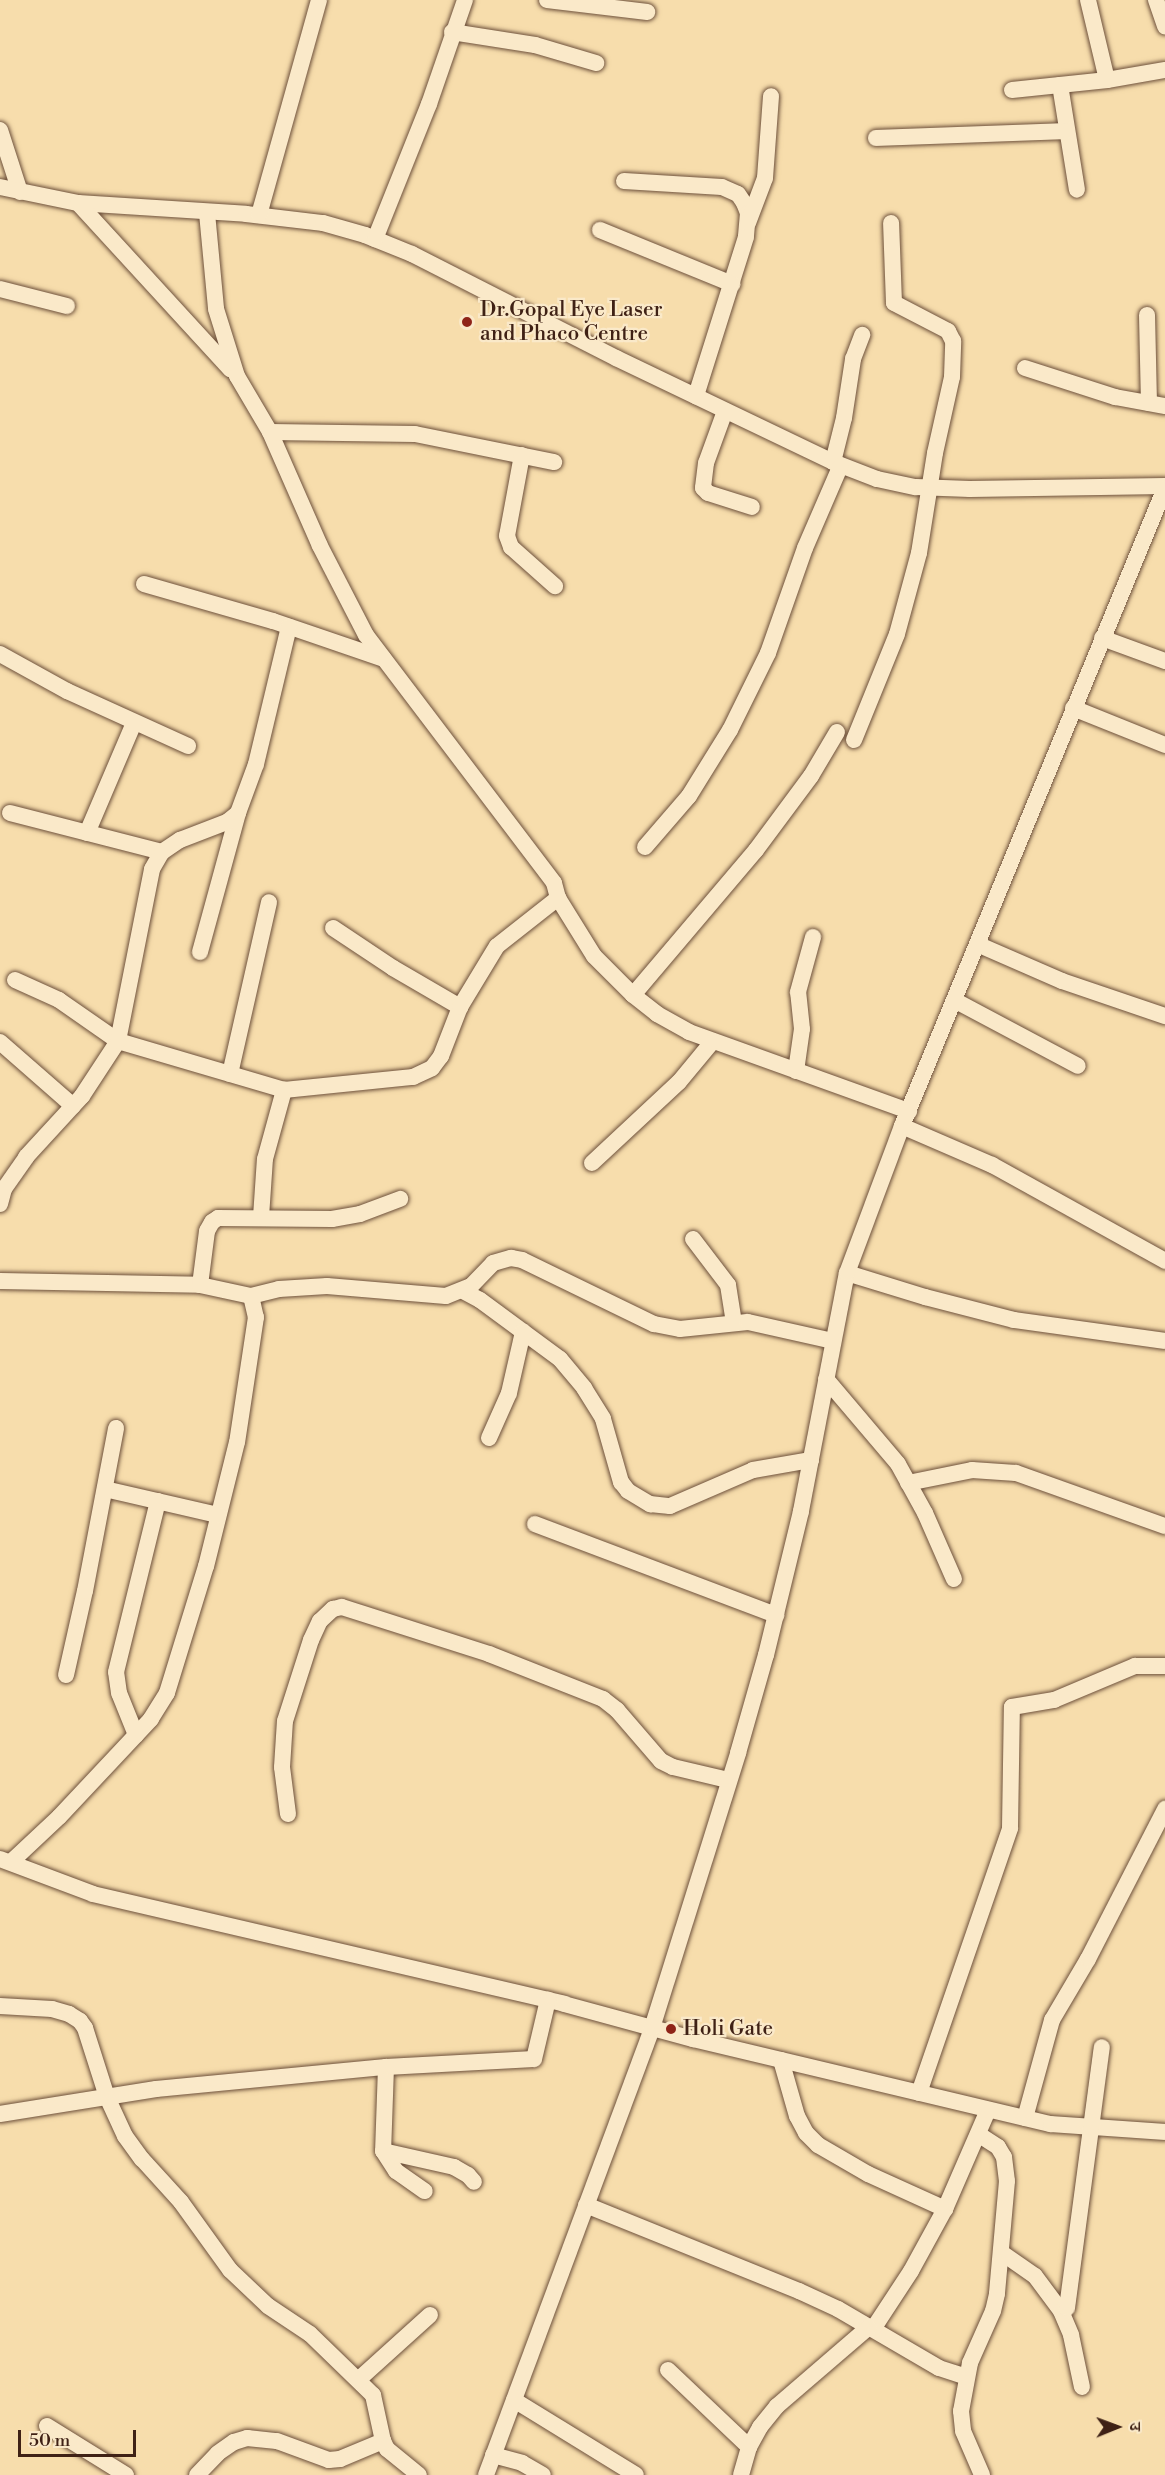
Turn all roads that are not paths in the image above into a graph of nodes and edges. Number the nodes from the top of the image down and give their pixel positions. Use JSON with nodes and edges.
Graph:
{"nodes":[{"id":1,"x":319,"y":0,"type":"edge"},
{"id":2,"x":465,"y":0,"type":"edge"},
{"id":3,"x":547,"y":0,"type":"edge"},
{"id":4,"x":1088,"y":0,"type":"edge"},
{"id":5,"x":1156,"y":0,"type":"edge"},
{"id":6,"x":647,"y":12,"type":"dead end"},
{"id":7,"x":1165,"y":26,"type":"edge"},
{"id":8,"x":452,"y":32,"type":"junction"},
{"id":9,"x":596,"y":63,"type":"dead end"},
{"id":10,"x":1165,"y":70,"type":"edge"},
{"id":11,"x":1107,"y":80,"type":"junction"},
{"id":12,"x":1060,"y":85,"type":"junction"},
{"id":13,"x":1012,"y":90,"type":"dead end"},
{"id":14,"x":771,"y":96,"type":"dead end"},
{"id":15,"x":0,"y":130,"type":"edge"},
{"id":16,"x":1067,"y":131,"type":"junction"},
{"id":17,"x":876,"y":138,"type":"dead end"},
{"id":18,"x":624,"y":181,"type":"dead end"},
{"id":19,"x":0,"y":187,"type":"edge"},
{"id":20,"x":1077,"y":190,"type":"dead end"},
{"id":21,"x":20,"y":192,"type":"junction"},
{"id":22,"x":78,"y":203,"type":"junction"},
{"id":23,"x":207,"y":213,"type":"junction"},
{"id":24,"x":259,"y":215,"type":"junction"},
{"id":25,"x":891,"y":223,"type":"dead end"},
{"id":26,"x":748,"y":224,"type":"junction"},
{"id":27,"x":600,"y":230,"type":"dead end"},
{"id":28,"x":375,"y":239,"type":"junction"},
{"id":29,"x":732,"y":284,"type":"junction"},
{"id":30,"x":0,"y":289,"type":"edge"},
{"id":31,"x":67,"y":306,"type":"dead end"},
{"id":32,"x":1147,"y":315,"type":"dead end"},
{"id":33,"x":862,"y":335,"type":"dead end"},
{"id":34,"x":1025,"y":368,"type":"dead end"},
{"id":35,"x":237,"y":376,"type":"junction"},
{"id":36,"x":696,"y":396,"type":"junction"},
{"id":37,"x":1157,"y":405,"type":"edge"},
{"id":38,"x":725,"y":411,"type":"junction"},
{"id":39,"x":270,"y":432,"type":"junction"},
{"id":40,"x":522,"y":454,"type":"junction"},
{"id":41,"x":554,"y":462,"type":"dead end"},
{"id":42,"x":837,"y":464,"type":"junction"},
{"id":43,"x":1165,"y":487,"type":"edge"},
{"id":44,"x":929,"y":488,"type":"junction"},
{"id":45,"x":752,"y":507,"type":"dead end"},
{"id":46,"x":144,"y":584,"type":"dead end"},
{"id":47,"x":555,"y":586,"type":"dead end"},
{"id":48,"x":289,"y":627,"type":"junction"},
{"id":49,"x":1102,"y":638,"type":"junction"},
{"id":50,"x":0,"y":654,"type":"edge"},
{"id":51,"x":384,"y":659,"type":"junction"},
{"id":52,"x":1165,"y":661,"type":"edge"},
{"id":53,"x":1073,"y":708,"type":"junction"},
{"id":54,"x":134,"y":723,"type":"junction"},
{"id":55,"x":837,"y":732,"type":"dead end"},
{"id":56,"x":854,"y":740,"type":"dead end"},
{"id":57,"x":1165,"y":745,"type":"edge"},
{"id":58,"x":188,"y":746,"type":"dead end"},
{"id":59,"x":10,"y":813,"type":"dead end"},
{"id":60,"x":238,"y":813,"type":"junction"},
{"id":61,"x":87,"y":833,"type":"junction"},
{"id":62,"x":645,"y":847,"type":"dead end"},
{"id":63,"x":162,"y":852,"type":"junction"},
{"id":64,"x":558,"y":898,"type":"junction"},
{"id":65,"x":269,"y":902,"type":"dead end"},
{"id":66,"x":333,"y":928,"type":"dead end"},
{"id":67,"x":813,"y":937,"type":"dead end"},
{"id":68,"x":977,"y":944,"type":"junction"},
{"id":69,"x":200,"y":952,"type":"dead end"},
{"id":70,"x":15,"y":980,"type":"dead end"},
{"id":71,"x":633,"y":995,"type":"junction"},
{"id":72,"x":954,"y":1000,"type":"junction"},
{"id":73,"x":460,"y":1007,"type":"junction"},
{"id":74,"x":1165,"y":1016,"type":"edge"},
{"id":75,"x":118,"y":1041,"type":"junction"},
{"id":76,"x":713,"y":1041,"type":"junction"},
{"id":77,"x":0,"y":1042,"type":"edge"},
{"id":78,"x":1078,"y":1066,"type":"dead end"},
{"id":79,"x":796,"y":1071,"type":"junction"},
{"id":80,"x":230,"y":1074,"type":"junction"},
{"id":81,"x":284,"y":1090,"type":"junction"},
{"id":82,"x":73,"y":1106,"type":"junction"},
{"id":83,"x":906,"y":1119,"type":"junction"},
{"id":84,"x":592,"y":1163,"type":"dead end"},
{"id":85,"x":400,"y":1198,"type":"dead end"},
{"id":86,"x":0,"y":1204,"type":"edge"},
{"id":87,"x":261,"y":1217,"type":"junction"},
{"id":88,"x":693,"y":1239,"type":"dead end"},
{"id":89,"x":1165,"y":1262,"type":"edge"},
{"id":90,"x":847,"y":1273,"type":"junction"},
{"id":91,"x":0,"y":1281,"type":"edge"},
{"id":92,"x":200,"y":1285,"type":"junction"},
{"id":93,"x":463,"y":1291,"type":"junction"},
{"id":94,"x":251,"y":1296,"type":"junction"},
{"id":95,"x":734,"y":1323,"type":"junction"},
{"id":96,"x":523,"y":1332,"type":"junction"},
{"id":97,"x":833,"y":1341,"type":"junction"},
{"id":98,"x":1165,"y":1341,"type":"edge"},
{"id":99,"x":826,"y":1379,"type":"junction"},
{"id":100,"x":116,"y":1428,"type":"dead end"},
{"id":101,"x":489,"y":1438,"type":"dead end"},
{"id":102,"x":811,"y":1460,"type":"junction"},
{"id":103,"x":908,"y":1482,"type":"junction"},
{"id":104,"x":105,"y":1489,"type":"junction"},
{"id":105,"x":158,"y":1501,"type":"junction"},
{"id":106,"x":218,"y":1515,"type":"junction"},
{"id":107,"x":535,"y":1524,"type":"dead end"},
{"id":108,"x":1165,"y":1526,"type":"edge"},
{"id":109,"x":954,"y":1579,"type":"dead end"},
{"id":110,"x":776,"y":1615,"type":"junction"},
{"id":111,"x":1165,"y":1666,"type":"edge"},
{"id":112,"x":66,"y":1675,"type":"dead end"},
{"id":113,"x":136,"y":1735,"type":"junction"},
{"id":114,"x":728,"y":1780,"type":"junction"},
{"id":115,"x":1165,"y":1809,"type":"edge"},
{"id":116,"x":288,"y":1814,"type":"dead end"},
{"id":117,"x":6,"y":1861,"type":"edge"},
{"id":118,"x":549,"y":2000,"type":"junction"},
{"id":119,"x":0,"y":2006,"type":"edge"},
{"id":120,"x":652,"y":2028,"type":"junction"},
{"id":121,"x":1102,"y":2047,"type":"dead end"},
{"id":122,"x":781,"y":2060,"type":"junction"},
{"id":123,"x":386,"y":2067,"type":"junction"},
{"id":124,"x":919,"y":2093,"type":"junction"},
{"id":125,"x":107,"y":2097,"type":"junction"},
{"id":126,"x":988,"y":2110,"type":"junction"},
{"id":127,"x":0,"y":2114,"type":"edge"},
{"id":128,"x":1025,"y":2118,"type":"junction"},
{"id":129,"x":1090,"y":2127,"type":"junction"},
{"id":130,"x":1165,"y":2132,"type":"edge"},
{"id":131,"x":978,"y":2134,"type":"junction"},
{"id":132,"x":383,"y":2151,"type":"junction"},
{"id":133,"x":474,"y":2182,"type":"dead end"},
{"id":134,"x":425,"y":2191,"type":"dead end"},
{"id":135,"x":586,"y":2205,"type":"junction"},
{"id":136,"x":945,"y":2209,"type":"junction"},
{"id":137,"x":1002,"y":2253,"type":"junction"},
{"id":138,"x":1067,"y":2308,"type":"dead end"},
{"id":139,"x":430,"y":2314,"type":"dead end"},
{"id":140,"x":871,"y":2328,"type":"junction"},
{"id":141,"x":668,"y":2370,"type":"dead end"},
{"id":142,"x":966,"y":2377,"type":"junction"},
{"id":143,"x":358,"y":2380,"type":"junction"},
{"id":144,"x":1082,"y":2387,"type":"dead end"},
{"id":145,"x":514,"y":2400,"type":"junction"},
{"id":146,"x":47,"y":2426,"type":"dead end"},
{"id":147,"x":383,"y":2441,"type":"junction"},
{"id":148,"x":749,"y":2447,"type":"junction"},
{"id":149,"x":493,"y":2455,"type":"junction"},
{"id":150,"x":126,"y":2475,"type":"edge"},
{"id":151,"x":198,"y":2475,"type":"edge"},
{"id":152,"x":418,"y":2475,"type":"edge"},
{"id":153,"x":486,"y":2475,"type":"edge"},
{"id":154,"x":543,"y":2475,"type":"edge"},
{"id":155,"x":636,"y":2475,"type":"edge"},
{"id":156,"x":741,"y":2475,"type":"edge"},
{"id":157,"x":982,"y":2475,"type":"edge"}],
"edges":[{"from":1,"to":24,"type":"street"},
{"from":2,"to":8,"type":"street"},
{"from":3,"to":6,"type":"street"},
{"from":4,"to":11,"type":"street"},
{"from":5,"to":7,"type":"street"},
{"from":8,"to":9,"type":"street"},
{"from":8,"to":28,"type":"street"},
{"from":10,"to":11,"type":"street"},
{"from":11,"to":12,"type":"street"},
{"from":12,"to":13,"type":"street"},
{"from":12,"to":16,"type":"street"},
{"from":14,"to":26,"type":"street"},
{"from":15,"to":21,"type":"street"},
{"from":16,"to":17,"type":"street"},
{"from":16,"to":20,"type":"street"},
{"from":18,"to":26,"type":"street"},
{"from":19,"to":21,"type":"street"},
{"from":21,"to":22,"type":"street"},
{"from":22,"to":23,"type":"street"},
{"from":22,"to":35,"type":"street"},
{"from":23,"to":24,"type":"street"},
{"from":23,"to":35,"type":"street"},
{"from":24,"to":28,"type":"street"},
{"from":25,"to":44,"type":"street"},
{"from":26,"to":29,"type":"street"},
{"from":27,"to":29,"type":"street"},
{"from":28,"to":36,"type":"street"},
{"from":29,"to":36,"type":"street"},
{"from":30,"to":31,"type":"street"},
{"from":32,"to":37,"type":"street"},
{"from":33,"to":42,"type":"street"},
{"from":34,"to":37,"type":"street"},
{"from":35,"to":39,"type":"street"},
{"from":36,"to":38,"type":"street"},
{"from":38,"to":42,"type":"street"},
{"from":38,"to":45,"type":"street"},
{"from":39,"to":40,"type":"street"},
{"from":39,"to":51,"type":"street"},
{"from":40,"to":41,"type":"street"},
{"from":40,"to":47,"type":"street"},
{"from":42,"to":44,"type":"street"},
{"from":42,"to":62,"type":"street"},
{"from":43,"to":44,"type":"street"},
{"from":43,"to":49,"type":"street"},
{"from":44,"to":56,"type":"street"},
{"from":46,"to":48,"type":"street"},
{"from":48,"to":51,"type":"street"},
{"from":48,"to":60,"type":"street"},
{"from":49,"to":52,"type":"street"},
{"from":49,"to":53,"type":"street"},
{"from":50,"to":54,"type":"street"},
{"from":51,"to":64,"type":"street"},
{"from":53,"to":57,"type":"street"},
{"from":53,"to":68,"type":"street"},
{"from":54,"to":58,"type":"street"},
{"from":54,"to":61,"type":"street"},
{"from":55,"to":71,"type":"street"},
{"from":59,"to":61,"type":"street"},
{"from":60,"to":63,"type":"street"},
{"from":60,"to":69,"type":"street"},
{"from":61,"to":63,"type":"street"},
{"from":63,"to":75,"type":"street"},
{"from":64,"to":71,"type":"street"},
{"from":64,"to":73,"type":"street"},
{"from":65,"to":80,"type":"street"},
{"from":66,"to":73,"type":"street"},
{"from":67,"to":79,"type":"street"},
{"from":68,"to":72,"type":"street"},
{"from":68,"to":74,"type":"street"},
{"from":70,"to":75,"type":"street"},
{"from":71,"to":76,"type":"street"},
{"from":72,"to":78,"type":"street"},
{"from":72,"to":83,"type":"street"},
{"from":73,"to":81,"type":"street"},
{"from":75,"to":80,"type":"street"},
{"from":75,"to":82,"type":"street"},
{"from":76,"to":79,"type":"street"},
{"from":76,"to":84,"type":"street"},
{"from":77,"to":82,"type":"street"},
{"from":79,"to":83,"type":"street"},
{"from":80,"to":81,"type":"street"},
{"from":81,"to":87,"type":"street"},
{"from":82,"to":86,"type":"street"},
{"from":83,"to":89,"type":"street"},
{"from":83,"to":90,"type":"street"},
{"from":85,"to":87,"type":"street"},
{"from":87,"to":92,"type":"street"},
{"from":88,"to":95,"type":"street"},
{"from":90,"to":97,"type":"street"},
{"from":90,"to":98,"type":"street"},
{"from":91,"to":92,"type":"street"},
{"from":92,"to":94,"type":"street"},
{"from":93,"to":94,"type":"street"},
{"from":93,"to":95,"type":"street"},
{"from":93,"to":96,"type":"street"},
{"from":94,"to":106,"type":"street"},
{"from":95,"to":97,"type":"street"},
{"from":96,"to":101,"type":"street"},
{"from":96,"to":102,"type":"street"},
{"from":97,"to":99,"type":"street"},
{"from":99,"to":102,"type":"street"},
{"from":99,"to":103,"type":"street"},
{"from":100,"to":104,"type":"street"},
{"from":102,"to":110,"type":"street"},
{"from":103,"to":108,"type":"street"},
{"from":103,"to":109,"type":"street"},
{"from":104,"to":105,"type":"street"},
{"from":104,"to":112,"type":"street"},
{"from":105,"to":106,"type":"street"},
{"from":105,"to":113,"type":"street"},
{"from":106,"to":113,"type":"street"},
{"from":107,"to":110,"type":"street"},
{"from":110,"to":114,"type":"street"},
{"from":111,"to":124,"type":"street"},
{"from":113,"to":117,"type":"street"},
{"from":114,"to":116,"type":"street"},
{"from":114,"to":120,"type":"street"},
{"from":115,"to":128,"type":"street"},
{"from":117,"to":118,"type":"street"},
{"from":118,"to":120,"type":"street"},
{"from":118,"to":123,"type":"street"},
{"from":119,"to":125,"type":"street"},
{"from":120,"to":122,"type":"street"},
{"from":120,"to":135,"type":"street"},
{"from":121,"to":129,"type":"street"},
{"from":122,"to":124,"type":"street"},
{"from":122,"to":136,"type":"street"},
{"from":123,"to":125,"type":"street"},
{"from":123,"to":132,"type":"street"},
{"from":124,"to":126,"type":"street"},
{"from":125,"to":127,"type":"street"},
{"from":125,"to":143,"type":"street"},
{"from":126,"to":128,"type":"street"},
{"from":126,"to":131,"type":"street"},
{"from":128,"to":129,"type":"street"},
{"from":129,"to":130,"type":"street"},
{"from":129,"to":138,"type":"street"},
{"from":131,"to":136,"type":"street"},
{"from":131,"to":137,"type":"street"},
{"from":132,"to":133,"type":"street"},
{"from":132,"to":134,"type":"street"},
{"from":135,"to":140,"type":"street"},
{"from":135,"to":145,"type":"street"},
{"from":136,"to":140,"type":"street"},
{"from":137,"to":142,"type":"street"},
{"from":137,"to":144,"type":"street"},
{"from":139,"to":143,"type":"street"},
{"from":140,"to":142,"type":"street"},
{"from":140,"to":148,"type":"street"},
{"from":141,"to":148,"type":"street"},
{"from":142,"to":157,"type":"street"},
{"from":143,"to":147,"type":"street"},
{"from":145,"to":149,"type":"street"},
{"from":145,"to":155,"type":"street"},
{"from":146,"to":150,"type":"street"},
{"from":147,"to":151,"type":"street"},
{"from":147,"to":152,"type":"street"},
{"from":148,"to":156,"type":"street"},
{"from":149,"to":153,"type":"street"},
{"from":149,"to":154,"type":"street"}]}
